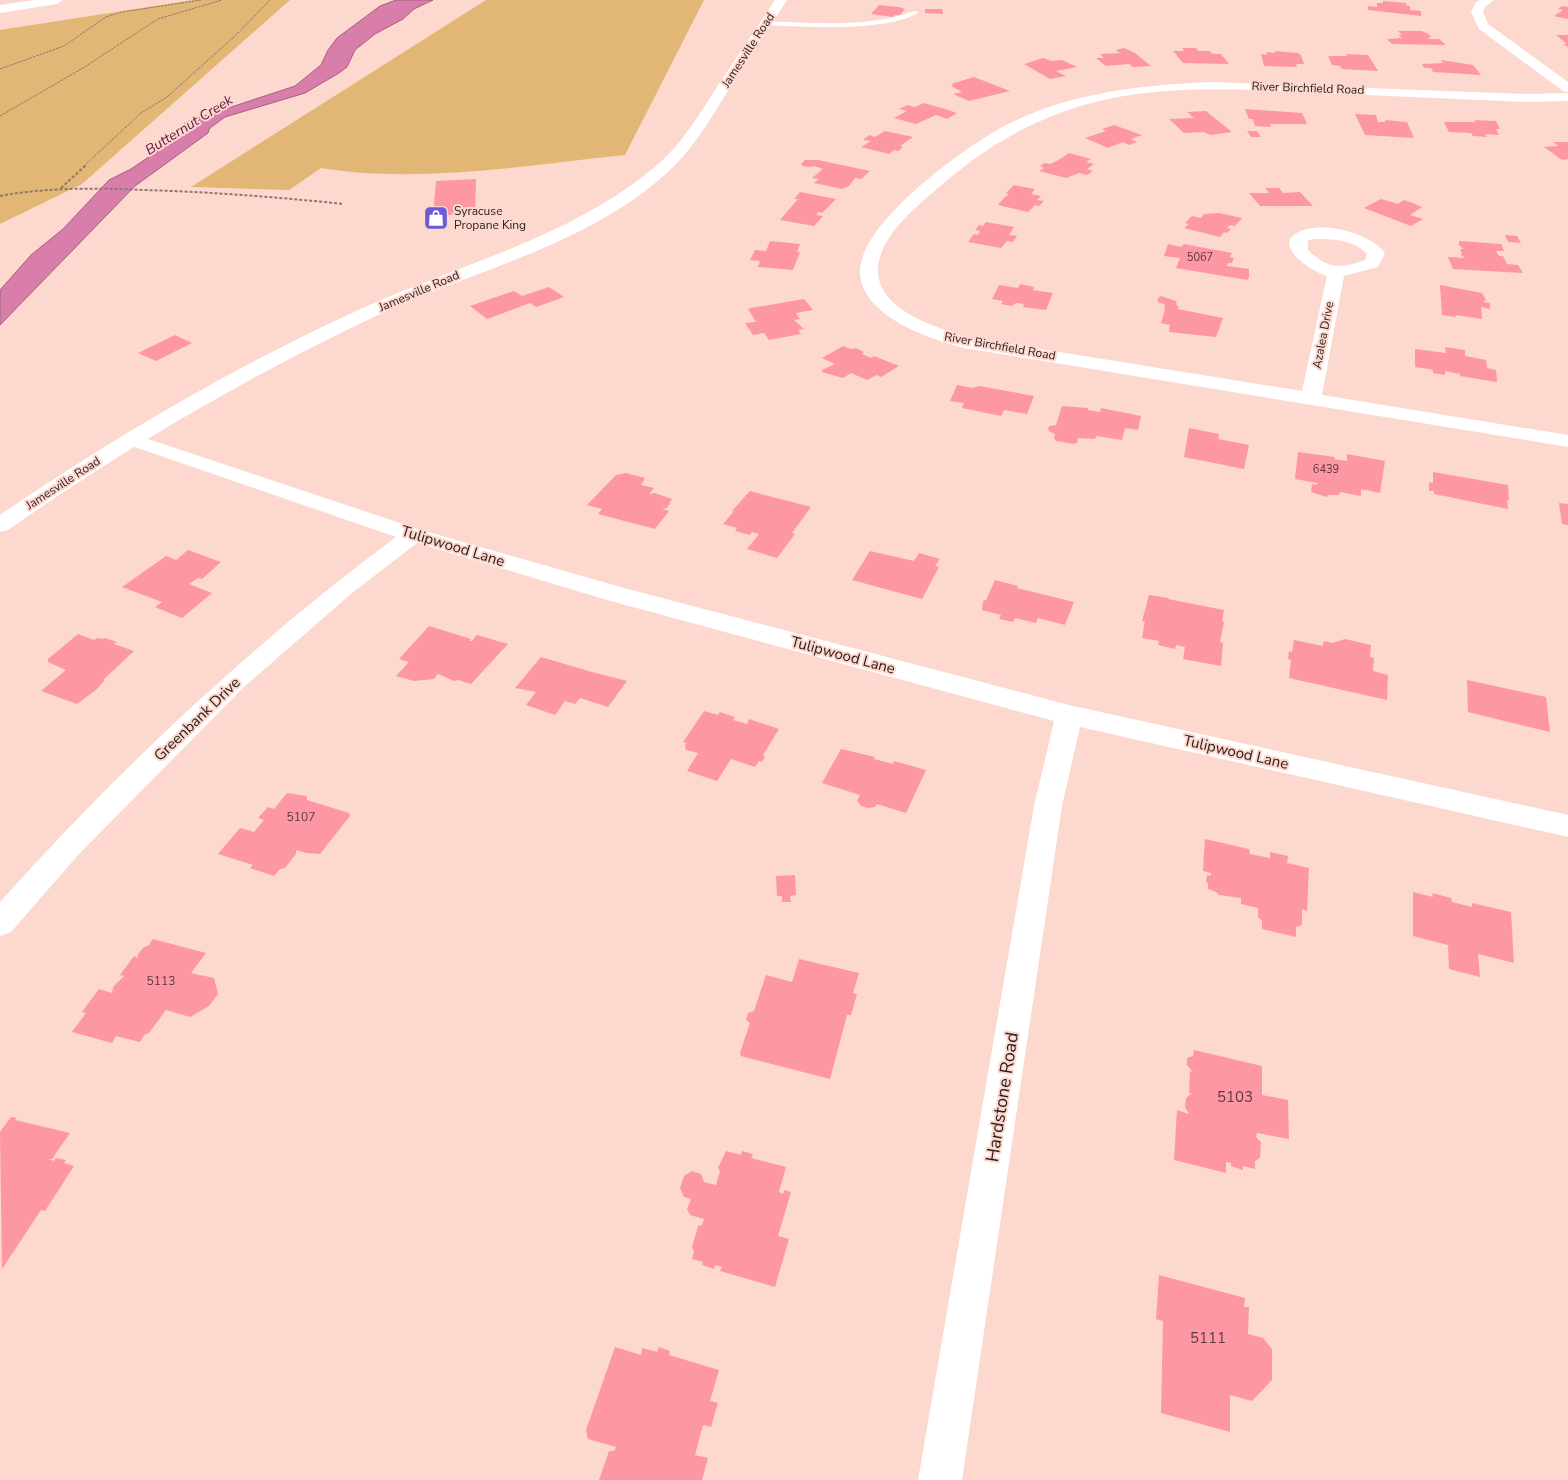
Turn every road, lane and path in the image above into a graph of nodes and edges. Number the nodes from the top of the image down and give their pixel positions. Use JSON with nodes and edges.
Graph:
{"nodes":[{"id":1,"x":57,"y":0,"type":"edge"},
{"id":2,"x":200,"y":0,"type":"edge"},
{"id":3,"x":222,"y":0,"type":"edge"},
{"id":4,"x":270,"y":0,"type":"edge"},
{"id":5,"x":781,"y":0,"type":"edge"},
{"id":6,"x":1488,"y":0,"type":"edge"},
{"id":7,"x":0,"y":9,"type":"edge"},
{"id":8,"x":916,"y":12,"type":"dead end"},
{"id":9,"x":766,"y":23,"type":"junction"},
{"id":10,"x":0,"y":69,"type":"edge"},
{"id":11,"x":1568,"y":88,"type":"edge"},
{"id":12,"x":1568,"y":97,"type":"edge"},
{"id":13,"x":0,"y":116,"type":"edge"},
{"id":14,"x":60,"y":189,"type":"junction"},
{"id":15,"x":0,"y":196,"type":"edge"},
{"id":16,"x":343,"y":204,"type":"dead end"},
{"id":17,"x":1336,"y":273,"type":"dead end"},
{"id":18,"x":1311,"y":398,"type":"junction"},
{"id":19,"x":130,"y":439,"type":"junction"},
{"id":20,"x":1568,"y":441,"type":"edge"},
{"id":21,"x":0,"y":525,"type":"edge"},
{"id":22,"x":413,"y":535,"type":"junction"},
{"id":23,"x":1069,"y":715,"type":"junction"},
{"id":24,"x":1568,"y":826,"type":"edge"},
{"id":25,"x":0,"y":923,"type":"edge"},
{"id":26,"x":940,"y":1480,"type":"edge"}],
"edges":[{"from":1,"to":7,"type":"main road"},
{"from":2,"to":10,"type":"path"},
{"from":3,"to":13,"type":"path"},
{"from":4,"to":14,"type":"path"},
{"from":5,"to":9,"type":"main road","name":"Jamesville Road"},
{"from":6,"to":11,"type":"main road"},
{"from":8,"to":9,"type":"lane"},
{"from":9,"to":19,"type":"main road","name":"Jamesville Road"},
{"from":12,"to":18,"type":"main road","name":"River Birchfield Road"},
{"from":14,"to":15,"type":"path"},
{"from":14,"to":16,"type":"path"},
{"from":17,"to":18,"type":"main road","name":"Azalea Drive"},
{"from":18,"to":20,"type":"main road","name":"River Birchfield Road"},
{"from":19,"to":21,"type":"main road","name":"Jamesville Road"},
{"from":19,"to":22,"type":"main road","name":"Tulipwood Lane"},
{"from":22,"to":23,"type":"main road","name":"Tulipwood Lane"},
{"from":22,"to":25,"type":"main road","name":"Greenbank Drive"},
{"from":23,"to":24,"type":"main road","name":"Tulipwood Lane"},
{"from":23,"to":26,"type":"main road","name":"Hardstone Road"}]}
